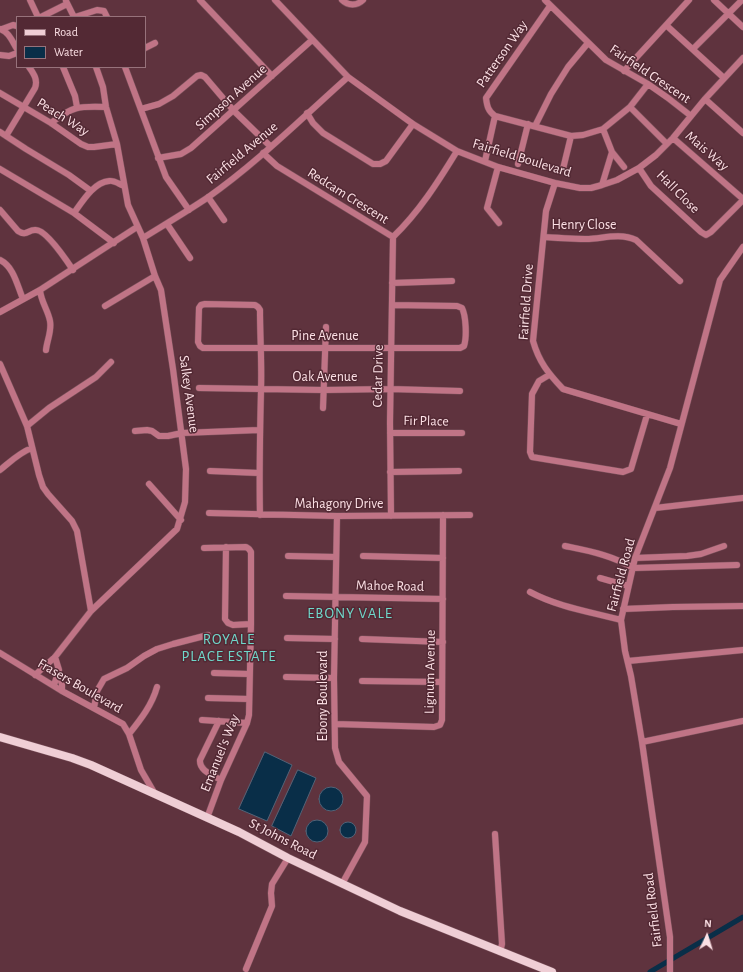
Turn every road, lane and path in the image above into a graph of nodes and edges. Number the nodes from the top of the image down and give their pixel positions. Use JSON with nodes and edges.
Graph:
{"nodes":[{"id":1,"x":30,"y":0,"type":"edge"},
{"id":2,"x":200,"y":0,"type":"edge"},
{"id":3,"x":275,"y":0,"type":"edge"},
{"id":4,"x":363,"y":0,"type":"edge"},
{"id":5,"x":545,"y":0,"type":"edge"},
{"id":6,"x":689,"y":0,"type":"edge"},
{"id":7,"x":714,"y":0,"type":"edge"},
{"id":8,"x":742,"y":0,"type":"edge"},
{"id":9,"x":343,"y":1,"type":"edge"},
{"id":10,"x":66,"y":2,"type":"edge"},
{"id":11,"x":550,"y":6,"type":"junction"},
{"id":12,"x":728,"y":14,"type":"junction"},
{"id":13,"x":39,"y":16,"type":"edge"},
{"id":14,"x":42,"y":16,"type":"edge"},
{"id":15,"x":73,"y":16,"type":"edge"},
{"id":16,"x":77,"y":16,"type":"edge"},
{"id":17,"x":106,"y":16,"type":"edge"},
{"id":18,"x":666,"y":25,"type":"junction"},
{"id":19,"x":16,"y":26,"type":"edge"},
{"id":20,"x":743,"y":27,"type":"edge"},
{"id":21,"x":1,"y":29,"type":"edge"},
{"id":22,"x":312,"y":40,"type":"junction"},
{"id":23,"x":155,"y":43,"type":"dead end"},
{"id":24,"x":588,"y":43,"type":"junction"},
{"id":25,"x":16,"y":46,"type":"edge"},
{"id":26,"x":146,"y":48,"type":"edge"},
{"id":27,"x":693,"y":49,"type":"junction"},
{"id":28,"x":16,"y":53,"type":"edge"},
{"id":29,"x":0,"y":55,"type":"edge"},
{"id":30,"x":741,"y":62,"type":"edge"},
{"id":31,"x":30,"y":68,"type":"edge"},
{"id":32,"x":63,"y":68,"type":"edge"},
{"id":33,"x":96,"y":68,"type":"edge"},
{"id":34,"x":125,"y":68,"type":"edge"},
{"id":35,"x":624,"y":71,"type":"junction"},
{"id":36,"x":272,"y":76,"type":"junction"},
{"id":37,"x":348,"y":77,"type":"junction"},
{"id":38,"x":724,"y":78,"type":"junction"},
{"id":39,"x":648,"y":84,"type":"junction"},
{"id":40,"x":0,"y":94,"type":"edge"},
{"id":41,"x":705,"y":100,"type":"junction"},
{"id":42,"x":77,"y":107,"type":"junction"},
{"id":43,"x":106,"y":107,"type":"junction"},
{"id":44,"x":630,"y":107,"type":"junction"},
{"id":45,"x":24,"y":108,"type":"junction"},
{"id":46,"x":141,"y":109,"type":"junction"},
{"id":47,"x":234,"y":111,"type":"junction"},
{"id":48,"x":307,"y":113,"type":"junction"},
{"id":49,"x":495,"y":116,"type":"junction"},
{"id":50,"x":691,"y":116,"type":"junction"},
{"id":51,"x":51,"y":123,"type":"junction"},
{"id":52,"x":413,"y":124,"type":"junction"},
{"id":53,"x":532,"y":125,"type":"junction"},
{"id":54,"x":603,"y":129,"type":"junction"},
{"id":55,"x":0,"y":132,"type":"edge"},
{"id":56,"x":743,"y":133,"type":"edge"},
{"id":57,"x":6,"y":136,"type":"junction"},
{"id":58,"x":571,"y":136,"type":"junction"},
{"id":59,"x":673,"y":138,"type":"junction"},
{"id":60,"x":117,"y":144,"type":"junction"},
{"id":61,"x":667,"y":144,"type":"junction"},
{"id":62,"x":270,"y":146,"type":"junction"},
{"id":63,"x":457,"y":150,"type":"junction"},
{"id":64,"x":612,"y":152,"type":"junction"},
{"id":65,"x":263,"y":153,"type":"junction"},
{"id":66,"x":158,"y":158,"type":"junction"},
{"id":67,"x":485,"y":161,"type":"junction"},
{"id":68,"x":518,"y":164,"type":"dead end"},
{"id":69,"x":498,"y":167,"type":"junction"},
{"id":70,"x":624,"y":167,"type":"dead end"},
{"id":71,"x":639,"y":168,"type":"junction"},
{"id":72,"x":0,"y":169,"type":"edge"},
{"id":73,"x":563,"y":169,"type":"dead end"},
{"id":74,"x":555,"y":183,"type":"junction"},
{"id":75,"x":124,"y":186,"type":"junction"},
{"id":76,"x":602,"y":186,"type":"junction"},
{"id":77,"x":91,"y":191,"type":"junction"},
{"id":78,"x":208,"y":197,"type":"junction"},
{"id":79,"x":743,"y":199,"type":"edge"},
{"id":80,"x":0,"y":210,"type":"edge"},
{"id":81,"x":189,"y":210,"type":"junction"},
{"id":82,"x":74,"y":213,"type":"junction"},
{"id":83,"x":224,"y":220,"type":"dead end"},
{"id":84,"x":499,"y":223,"type":"dead end"},
{"id":85,"x":167,"y":224,"type":"junction"},
{"id":86,"x":137,"y":227,"type":"junction"},
{"id":87,"x":544,"y":237,"type":"junction"},
{"id":88,"x":143,"y":238,"type":"junction"},
{"id":89,"x":393,"y":238,"type":"junction"},
{"id":90,"x":114,"y":243,"type":"junction"},
{"id":91,"x":743,"y":247,"type":"edge"},
{"id":92,"x":190,"y":258,"type":"dead end"},
{"id":93,"x":0,"y":260,"type":"edge"},
{"id":94,"x":73,"y":270,"type":"junction"},
{"id":95,"x":155,"y":276,"type":"junction"},
{"id":96,"x":452,"y":281,"type":"dead end"},
{"id":97,"x":680,"y":281,"type":"dead end"},
{"id":98,"x":392,"y":283,"type":"junction"},
{"id":99,"x":40,"y":290,"type":"junction"},
{"id":100,"x":23,"y":299,"type":"junction"},
{"id":101,"x":392,"y":305,"type":"junction"},
{"id":102,"x":105,"y":306,"type":"dead end"},
{"id":103,"x":0,"y":312,"type":"edge"},
{"id":104,"x":326,"y":327,"type":"dead end"},
{"id":105,"x":326,"y":347,"type":"junction"},
{"id":106,"x":260,"y":348,"type":"junction"},
{"id":107,"x":391,"y":348,"type":"junction"},
{"id":108,"x":46,"y":350,"type":"dead end"},
{"id":109,"x":111,"y":362,"type":"dead end"},
{"id":110,"x":0,"y":364,"type":"edge"},
{"id":111,"x":549,"y":375,"type":"junction"},
{"id":112,"x":199,"y":388,"type":"dead end"},
{"id":113,"x":261,"y":388,"type":"junction"},
{"id":114,"x":390,"y":389,"type":"junction"},
{"id":115,"x":324,"y":390,"type":"junction"},
{"id":116,"x":460,"y":391,"type":"dead end"},
{"id":117,"x":323,"y":408,"type":"dead end"},
{"id":118,"x":647,"y":415,"type":"junction"},
{"id":119,"x":680,"y":424,"type":"junction"},
{"id":120,"x":27,"y":426,"type":"junction"},
{"id":121,"x":259,"y":430,"type":"junction"},
{"id":122,"x":135,"y":432,"type":"dead end"},
{"id":123,"x":182,"y":433,"type":"junction"},
{"id":124,"x":390,"y":433,"type":"junction"},
{"id":125,"x":462,"y":433,"type":"dead end"},
{"id":126,"x":32,"y":448,"type":"junction"},
{"id":127,"x":0,"y":470,"type":"edge"},
{"id":128,"x":210,"y":471,"type":"dead end"},
{"id":129,"x":460,"y":471,"type":"dead end"},
{"id":130,"x":390,"y":472,"type":"junction"},
{"id":131,"x":259,"y":473,"type":"junction"},
{"id":132,"x":149,"y":484,"type":"dead end"},
{"id":133,"x":743,"y":498,"type":"edge"},
{"id":134,"x":655,"y":508,"type":"junction"},
{"id":135,"x":209,"y":513,"type":"dead end"},
{"id":136,"x":260,"y":515,"type":"junction"},
{"id":137,"x":443,"y":515,"type":"junction"},
{"id":138,"x":470,"y":515,"type":"dead end"},
{"id":139,"x":337,"y":516,"type":"junction"},
{"id":140,"x":390,"y":516,"type":"junction"},
{"id":141,"x":181,"y":520,"type":"junction"},
{"id":142,"x":565,"y":546,"type":"dead end"},
{"id":143,"x":724,"y":546,"type":"dead end"},
{"id":144,"x":204,"y":548,"type":"dead end"},
{"id":145,"x":226,"y":548,"type":"junction"},
{"id":146,"x":288,"y":556,"type":"dead end"},
{"id":147,"x":364,"y":556,"type":"dead end"},
{"id":148,"x":336,"y":557,"type":"junction"},
{"id":149,"x":443,"y":558,"type":"junction"},
{"id":150,"x":635,"y":558,"type":"junction"},
{"id":151,"x":737,"y":565,"type":"dead end"},
{"id":152,"x":633,"y":568,"type":"junction"},
{"id":153,"x":600,"y":578,"type":"dead end"},
{"id":154,"x":628,"y":586,"type":"junction"},
{"id":155,"x":530,"y":592,"type":"dead end"},
{"id":156,"x":286,"y":596,"type":"dead end"},
{"id":157,"x":336,"y":597,"type":"junction"},
{"id":158,"x":443,"y":599,"type":"junction"},
{"id":159,"x":743,"y":606,"type":"edge"},
{"id":160,"x":623,"y":610,"type":"junction"},
{"id":161,"x":91,"y":611,"type":"junction"},
{"id":162,"x":621,"y":620,"type":"junction"},
{"id":163,"x":251,"y":624,"type":"junction"},
{"id":164,"x":208,"y":634,"type":"dead end"},
{"id":165,"x":287,"y":638,"type":"dead end"},
{"id":166,"x":335,"y":639,"type":"junction"},
{"id":167,"x":362,"y":639,"type":"dead end"},
{"id":168,"x":443,"y":642,"type":"junction"},
{"id":169,"x":743,"y":650,"type":"edge"},
{"id":170,"x":0,"y":653,"type":"edge"},
{"id":171,"x":55,"y":657,"type":"junction"},
{"id":172,"x":628,"y":661,"type":"junction"},
{"id":173,"x":214,"y":673,"type":"dead end"},
{"id":174,"x":58,"y":674,"type":"junction"},
{"id":175,"x":249,"y":674,"type":"junction"},
{"id":176,"x":35,"y":675,"type":"junction"},
{"id":177,"x":286,"y":677,"type":"dead end"},
{"id":178,"x":334,"y":678,"type":"junction"},
{"id":179,"x":362,"y":681,"type":"dead end"},
{"id":180,"x":442,"y":682,"type":"junction"},
{"id":181,"x":54,"y":685,"type":"junction"},
{"id":182,"x":157,"y":687,"type":"dead end"},
{"id":183,"x":62,"y":691,"type":"junction"},
{"id":184,"x":208,"y":698,"type":"dead end"},
{"id":185,"x":249,"y":699,"type":"junction"},
{"id":186,"x":94,"y":708,"type":"junction"},
{"id":187,"x":202,"y":720,"type":"dead end"},
{"id":188,"x":219,"y":721,"type":"junction"},
{"id":189,"x":743,"y":721,"type":"edge"},
{"id":190,"x":247,"y":722,"type":"junction"},
{"id":191,"x":335,"y":724,"type":"junction"},
{"id":192,"x":129,"y":734,"type":"junction"},
{"id":193,"x":0,"y":737,"type":"edge"},
{"id":194,"x":642,"y":742,"type":"junction"},
{"id":195,"x":221,"y":780,"type":"junction"},
{"id":196,"x":156,"y":795,"type":"junction"},
{"id":197,"x":207,"y":818,"type":"junction"},
{"id":198,"x":495,"y":834,"type":"dead end"},
{"id":199,"x":288,"y":858,"type":"junction"},
{"id":200,"x":342,"y":884,"type":"junction"},
{"id":201,"x":500,"y":952,"type":"junction"},
{"id":202,"x":246,"y":969,"type":"dead end"},
{"id":203,"x":552,"y":972,"type":"edge"},
{"id":204,"x":670,"y":972,"type":"edge"}],
"edges":[{"from":1,"to":13,"type":"street"},
{"from":2,"to":36,"type":"street"},
{"from":3,"to":22,"type":"street","name":"Fairfield Boulevard"},
{"from":4,"to":9,"type":"street"},
{"from":5,"to":11,"type":"street","name":"Fairfield Crescent"},
{"from":6,"to":18,"type":"street"},
{"from":7,"to":12,"type":"street"},
{"from":8,"to":12,"type":"street"},
{"from":10,"to":14,"type":"street"},
{"from":10,"to":15,"type":"street"},
{"from":11,"to":24,"type":"street","name":"Fairfield Crescent"},
{"from":11,"to":49,"type":"street","name":"Patterson Way"},
{"from":12,"to":20,"type":"street"},
{"from":12,"to":27,"type":"street"},
{"from":16,"to":17,"type":"street"},
{"from":18,"to":27,"type":"street"},
{"from":18,"to":35,"type":"street"},
{"from":19,"to":21,"type":"street"},
{"from":21,"to":25,"type":"street"},
{"from":22,"to":36,"type":"street","name":"Simpson Avenue"},
{"from":22,"to":37,"type":"street","name":"Fairfield Boulevard"},
{"from":23,"to":26,"type":"street"},
{"from":24,"to":35,"type":"street","name":"Fairfield Crescent"},
{"from":24,"to":53,"type":"street"},
{"from":27,"to":38,"type":"street"},
{"from":28,"to":29,"type":"street"},
{"from":30,"to":38,"type":"street","name":"Fairfield Boulevard"},
{"from":31,"to":45,"type":"street"},
{"from":32,"to":42,"type":"street"},
{"from":33,"to":43,"type":"street","name":"Salkey Avenue"},
{"from":34,"to":46,"type":"street"},
{"from":35,"to":39,"type":"street","name":"Fairfield Crescent"},
{"from":36,"to":47,"type":"street","name":"Simpson Avenue"},
{"from":37,"to":48,"type":"street","name":"Fairfield Avenue"},
{"from":37,"to":52,"type":"street","name":"Fairfield Boulevard"},
{"from":38,"to":41,"type":"street","name":"Fairfield Boulevard"},
{"from":39,"to":44,"type":"street"},
{"from":39,"to":50,"type":"street","name":"Fairfield Crescent"},
{"from":40,"to":45,"type":"street","name":"Peach Way"},
{"from":41,"to":50,"type":"street","name":"Fairfield Boulevard"},
{"from":41,"to":56,"type":"street"},
{"from":42,"to":43,"type":"street"},
{"from":42,"to":51,"type":"street"},
{"from":43,"to":60,"type":"street","name":"Salkey Avenue"},
{"from":44,"to":54,"type":"street"},
{"from":44,"to":61,"type":"street"},
{"from":45,"to":51,"type":"street","name":"Peach Way"},
{"from":45,"to":57,"type":"street"},
{"from":46,"to":47,"type":"street"},
{"from":46,"to":66,"type":"street"},
{"from":47,"to":62,"type":"street"},
{"from":47,"to":66,"type":"street","name":"Simpson Avenue"},
{"from":48,"to":52,"type":"street"},
{"from":48,"to":62,"type":"street","name":"Fairfield Avenue"},
{"from":49,"to":53,"type":"street"},
{"from":49,"to":67,"type":"street"},
{"from":50,"to":59,"type":"street","name":"Fairfield Boulevard"},
{"from":51,"to":60,"type":"street","name":"Peach Way"},
{"from":52,"to":63,"type":"street","name":"Fairfield Boulevard"},
{"from":53,"to":58,"type":"street"},
{"from":53,"to":68,"type":"street"},
{"from":54,"to":58,"type":"street"},
{"from":54,"to":64,"type":"street"},
{"from":55,"to":57,"type":"street"},
{"from":57,"to":77,"type":"street"},
{"from":58,"to":73,"type":"street"},
{"from":59,"to":61,"type":"street","name":"Fairfield Boulevard"},
{"from":59,"to":79,"type":"street","name":"Mais Way"},
{"from":60,"to":75,"type":"street","name":"Salkey Avenue"},
{"from":61,"to":71,"type":"street","name":"Fairfield Boulevard"},
{"from":62,"to":65,"type":"street","name":"Fairfield Avenue"},
{"from":63,"to":67,"type":"street","name":"Fairfield Boulevard"},
{"from":63,"to":89,"type":"street","name":"Redcam Crescent"},
{"from":64,"to":70,"type":"street"},
{"from":64,"to":76,"type":"street"},
{"from":65,"to":78,"type":"street","name":"Fairfield Avenue"},
{"from":65,"to":89,"type":"street","name":"Redcam Crescent"},
{"from":66,"to":81,"type":"street"},
{"from":67,"to":69,"type":"street","name":"Fairfield Boulevard"},
{"from":69,"to":74,"type":"street","name":"Fairfield Boulevard"},
{"from":69,"to":84,"type":"street"},
{"from":71,"to":76,"type":"street","name":"Fairfield Boulevard"},
{"from":71,"to":79,"type":"street","name":"Hall Close"},
{"from":72,"to":82,"type":"street"},
{"from":74,"to":76,"type":"street","name":"Fairfield Boulevard"},
{"from":74,"to":87,"type":"street","name":"Fairfield Drive"},
{"from":75,"to":77,"type":"street"},
{"from":75,"to":86,"type":"street","name":"Salkey Avenue"},
{"from":77,"to":82,"type":"street"},
{"from":78,"to":81,"type":"street","name":"Fairfield Avenue"},
{"from":78,"to":83,"type":"street"},
{"from":80,"to":94,"type":"street"},
{"from":81,"to":85,"type":"street","name":"Fairfield Avenue"},
{"from":82,"to":90,"type":"street"},
{"from":85,"to":88,"type":"street","name":"Fairfield Avenue"},
{"from":85,"to":92,"type":"street"},
{"from":86,"to":88,"type":"street","name":"Salkey Avenue"},
{"from":86,"to":90,"type":"street"},
{"from":87,"to":97,"type":"street","name":"Henry Close"},
{"from":87,"to":111,"type":"street","name":"Fairfield Drive"},
{"from":88,"to":95,"type":"street","name":"Salkey Avenue"},
{"from":89,"to":98,"type":"street","name":"Cedar Drive"},
{"from":90,"to":94,"type":"street"},
{"from":91,"to":119,"type":"street","name":"Fairfield Road"},
{"from":93,"to":100,"type":"street"},
{"from":94,"to":99,"type":"street"},
{"from":95,"to":102,"type":"street"},
{"from":95,"to":123,"type":"street","name":"Salkey Avenue"},
{"from":96,"to":98,"type":"street"},
{"from":98,"to":101,"type":"street","name":"Cedar Drive"},
{"from":99,"to":100,"type":"street"},
{"from":99,"to":108,"type":"street"},
{"from":100,"to":103,"type":"street"},
{"from":101,"to":107,"type":"street","name":"Cedar Drive"},
{"from":101,"to":107,"type":"street","name":"Pine Avenue"},
{"from":104,"to":105,"type":"street"},
{"from":105,"to":106,"type":"street","name":"Pine Avenue"},
{"from":105,"to":107,"type":"street","name":"Pine Avenue"},
{"from":105,"to":115,"type":"street"},
{"from":106,"to":106,"type":"street","name":"Pine Avenue"},
{"from":106,"to":113,"type":"street"},
{"from":107,"to":114,"type":"street","name":"Cedar Drive"},
{"from":109,"to":120,"type":"street"},
{"from":110,"to":120,"type":"street"},
{"from":111,"to":118,"type":"street","name":"Fairfield Drive"},
{"from":111,"to":118,"type":"street"},
{"from":112,"to":113,"type":"street","name":"Oak Avenue"},
{"from":113,"to":115,"type":"street","name":"Oak Avenue"},
{"from":113,"to":121,"type":"street"},
{"from":114,"to":115,"type":"street","name":"Oak Avenue"},
{"from":114,"to":116,"type":"street","name":"Oak Avenue"},
{"from":114,"to":124,"type":"street","name":"Cedar Drive"},
{"from":115,"to":117,"type":"street"},
{"from":118,"to":119,"type":"street","name":"Fairfield Drive"},
{"from":119,"to":134,"type":"street","name":"Fairfield Road"},
{"from":120,"to":126,"type":"street"},
{"from":121,"to":123,"type":"street"},
{"from":121,"to":131,"type":"street"},
{"from":122,"to":123,"type":"street"},
{"from":123,"to":141,"type":"street","name":"Salkey Avenue"},
{"from":124,"to":125,"type":"street","name":"Fir Place"},
{"from":124,"to":130,"type":"street","name":"Cedar Drive"},
{"from":126,"to":127,"type":"street"},
{"from":126,"to":161,"type":"street"},
{"from":128,"to":131,"type":"street"},
{"from":129,"to":130,"type":"street"},
{"from":130,"to":140,"type":"street","name":"Cedar Drive"},
{"from":131,"to":136,"type":"street"},
{"from":132,"to":141,"type":"street"},
{"from":133,"to":134,"type":"street"},
{"from":134,"to":150,"type":"street","name":"Fairfield Road"},
{"from":135,"to":136,"type":"street","name":"Mahagony Drive"},
{"from":136,"to":139,"type":"street","name":"Mahagony Drive"},
{"from":137,"to":138,"type":"street","name":"Mahagony Drive"},
{"from":137,"to":140,"type":"street","name":"Mahagony Drive"},
{"from":137,"to":149,"type":"street","name":"Lignum Avenue"},
{"from":139,"to":140,"type":"street","name":"Mahagony Drive"},
{"from":139,"to":148,"type":"street","name":"Ebony Boulevard"},
{"from":141,"to":161,"type":"street","name":"Salkey Avenue"},
{"from":142,"to":152,"type":"street"},
{"from":143,"to":150,"type":"street"},
{"from":144,"to":145,"type":"street"},
{"from":145,"to":163,"type":"street"},
{"from":145,"to":163,"type":"street","name":"Emanuel's Way"},
{"from":146,"to":148,"type":"street"},
{"from":147,"to":149,"type":"street"},
{"from":148,"to":157,"type":"street","name":"Ebony Boulevard"},
{"from":149,"to":158,"type":"street","name":"Lignum Avenue"},
{"from":150,"to":152,"type":"street","name":"Fairfield Road"},
{"from":151,"to":152,"type":"street"},
{"from":152,"to":154,"type":"street","name":"Fairfield Road"},
{"from":153,"to":154,"type":"street"},
{"from":154,"to":160,"type":"street","name":"Fairfield Road"},
{"from":155,"to":162,"type":"street"},
{"from":156,"to":157,"type":"street","name":"Mahoe Road"},
{"from":157,"to":158,"type":"street","name":"Mahoe Road"},
{"from":157,"to":166,"type":"street","name":"Ebony Boulevard"},
{"from":158,"to":168,"type":"street","name":"Lignum Avenue"},
{"from":159,"to":160,"type":"street"},
{"from":160,"to":162,"type":"street","name":"Fairfield Road"},
{"from":161,"to":171,"type":"street","name":"Salkey Avenue"},
{"from":162,"to":172,"type":"street","name":"Fairfield Road"},
{"from":163,"to":175,"type":"street","name":"Emanuel's Way"},
{"from":164,"to":186,"type":"street"},
{"from":165,"to":166,"type":"street"},
{"from":166,"to":178,"type":"street","name":"Ebony Boulevard"},
{"from":167,"to":168,"type":"street"},
{"from":168,"to":180,"type":"street","name":"Lignum Avenue"},
{"from":169,"to":172,"type":"street"},
{"from":170,"to":176,"type":"street","name":"Frasers Boulevard"},
{"from":171,"to":174,"type":"street"},
{"from":171,"to":176,"type":"street","name":"Salkey Avenue"},
{"from":172,"to":194,"type":"street","name":"Fairfield Road"},
{"from":173,"to":175,"type":"street"},
{"from":174,"to":181,"type":"street"},
{"from":174,"to":183,"type":"street"},
{"from":175,"to":185,"type":"street","name":"Emanuel's Way"},
{"from":176,"to":181,"type":"street","name":"Frasers Boulevard"},
{"from":177,"to":178,"type":"street"},
{"from":178,"to":191,"type":"street","name":"Ebony Boulevard"},
{"from":179,"to":180,"type":"street"},
{"from":180,"to":191,"type":"street","name":"Lignum Avenue"},
{"from":181,"to":183,"type":"street","name":"Frasers Boulevard"},
{"from":182,"to":192,"type":"street"},
{"from":183,"to":186,"type":"street","name":"Frasers Boulevard"},
{"from":184,"to":185,"type":"street"},
{"from":185,"to":190,"type":"street","name":"Emanuel's Way"},
{"from":186,"to":192,"type":"street","name":"Frasers Boulevard"},
{"from":187,"to":188,"type":"street"},
{"from":188,"to":190,"type":"street"},
{"from":188,"to":195,"type":"street"},
{"from":189,"to":194,"type":"street"},
{"from":190,"to":195,"type":"street","name":"Emanuel's Way"},
{"from":191,"to":200,"type":"street","name":"Ebony Boulevard"},
{"from":192,"to":196,"type":"street","name":"Frasers Boulevard"},
{"from":193,"to":196,"type":"main road","name":"St Johns Road"},
{"from":194,"to":204,"type":"street","name":"Fairfield Road"},
{"from":195,"to":197,"type":"street","name":"Emanuel's Way"},
{"from":196,"to":197,"type":"main road","name":"St Johns Road"},
{"from":197,"to":199,"type":"main road","name":"St Johns Road"},
{"from":198,"to":201,"type":"street"},
{"from":199,"to":200,"type":"main road","name":"St Johns Road"},
{"from":199,"to":202,"type":"street"},
{"from":200,"to":201,"type":"main road","name":"St Johns Road"},
{"from":201,"to":203,"type":"main road","name":"St Johns Road"}]}
